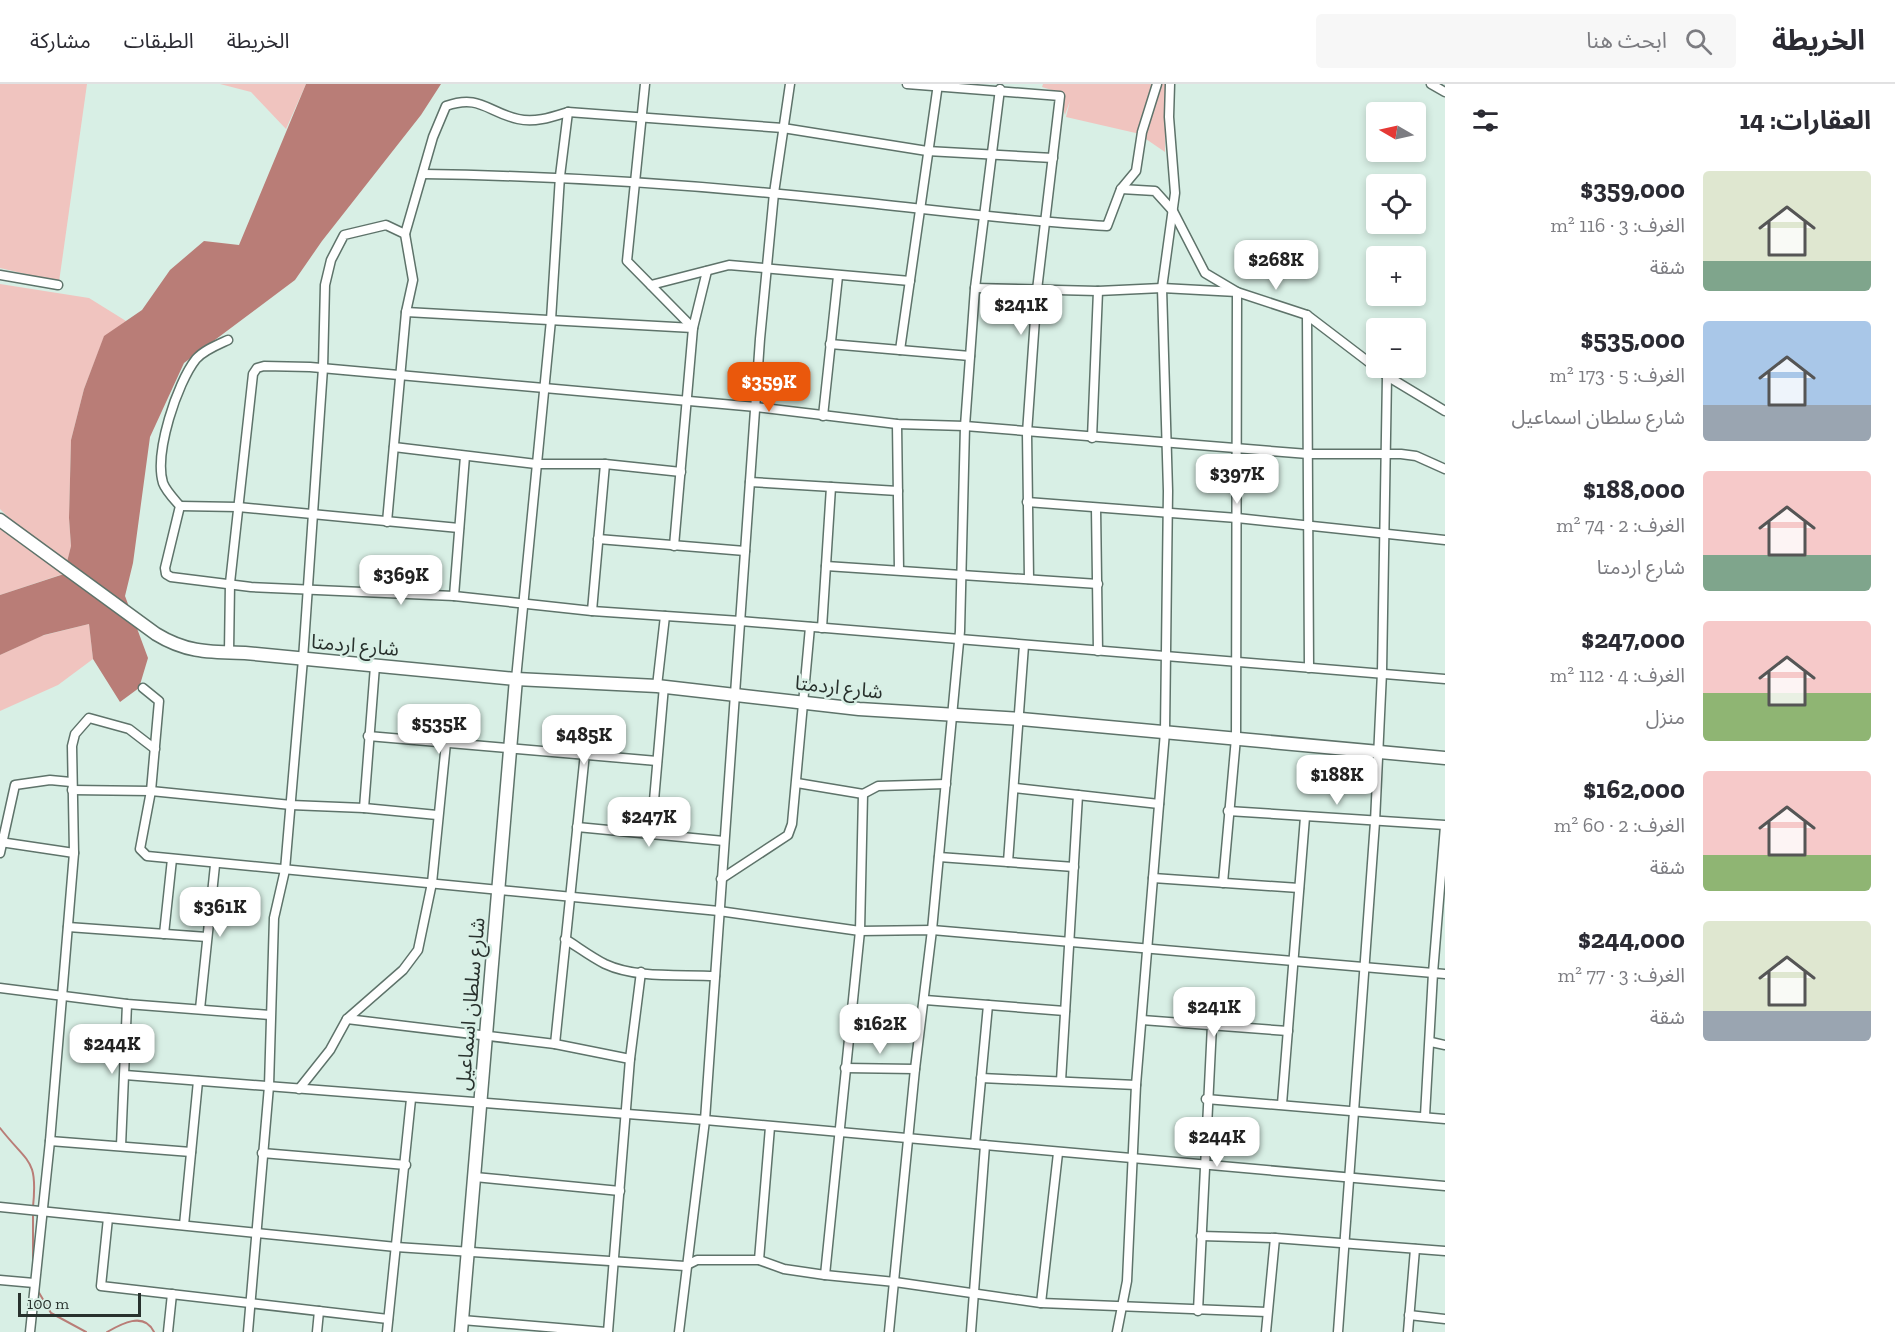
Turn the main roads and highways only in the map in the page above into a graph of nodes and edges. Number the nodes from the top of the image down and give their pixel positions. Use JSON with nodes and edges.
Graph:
{"nodes":[{"id":1,"x":0,"y":520,"type":"edge"},
{"id":2,"x":516,"y":679,"type":"junction"},
{"id":3,"x":1445,"y":758,"type":"edge"},
{"id":4,"x":461,"y":1326,"type":"edge"}],
"edges":[{"from":1,"to":2,"type":"main road","name":"شارع اردمتا"},
{"from":2,"to":3,"type":"main road","name":"شارع اردمتا"},
{"from":2,"to":4,"type":"main road","name":"شارع سلطان اسماعيل"}]}
